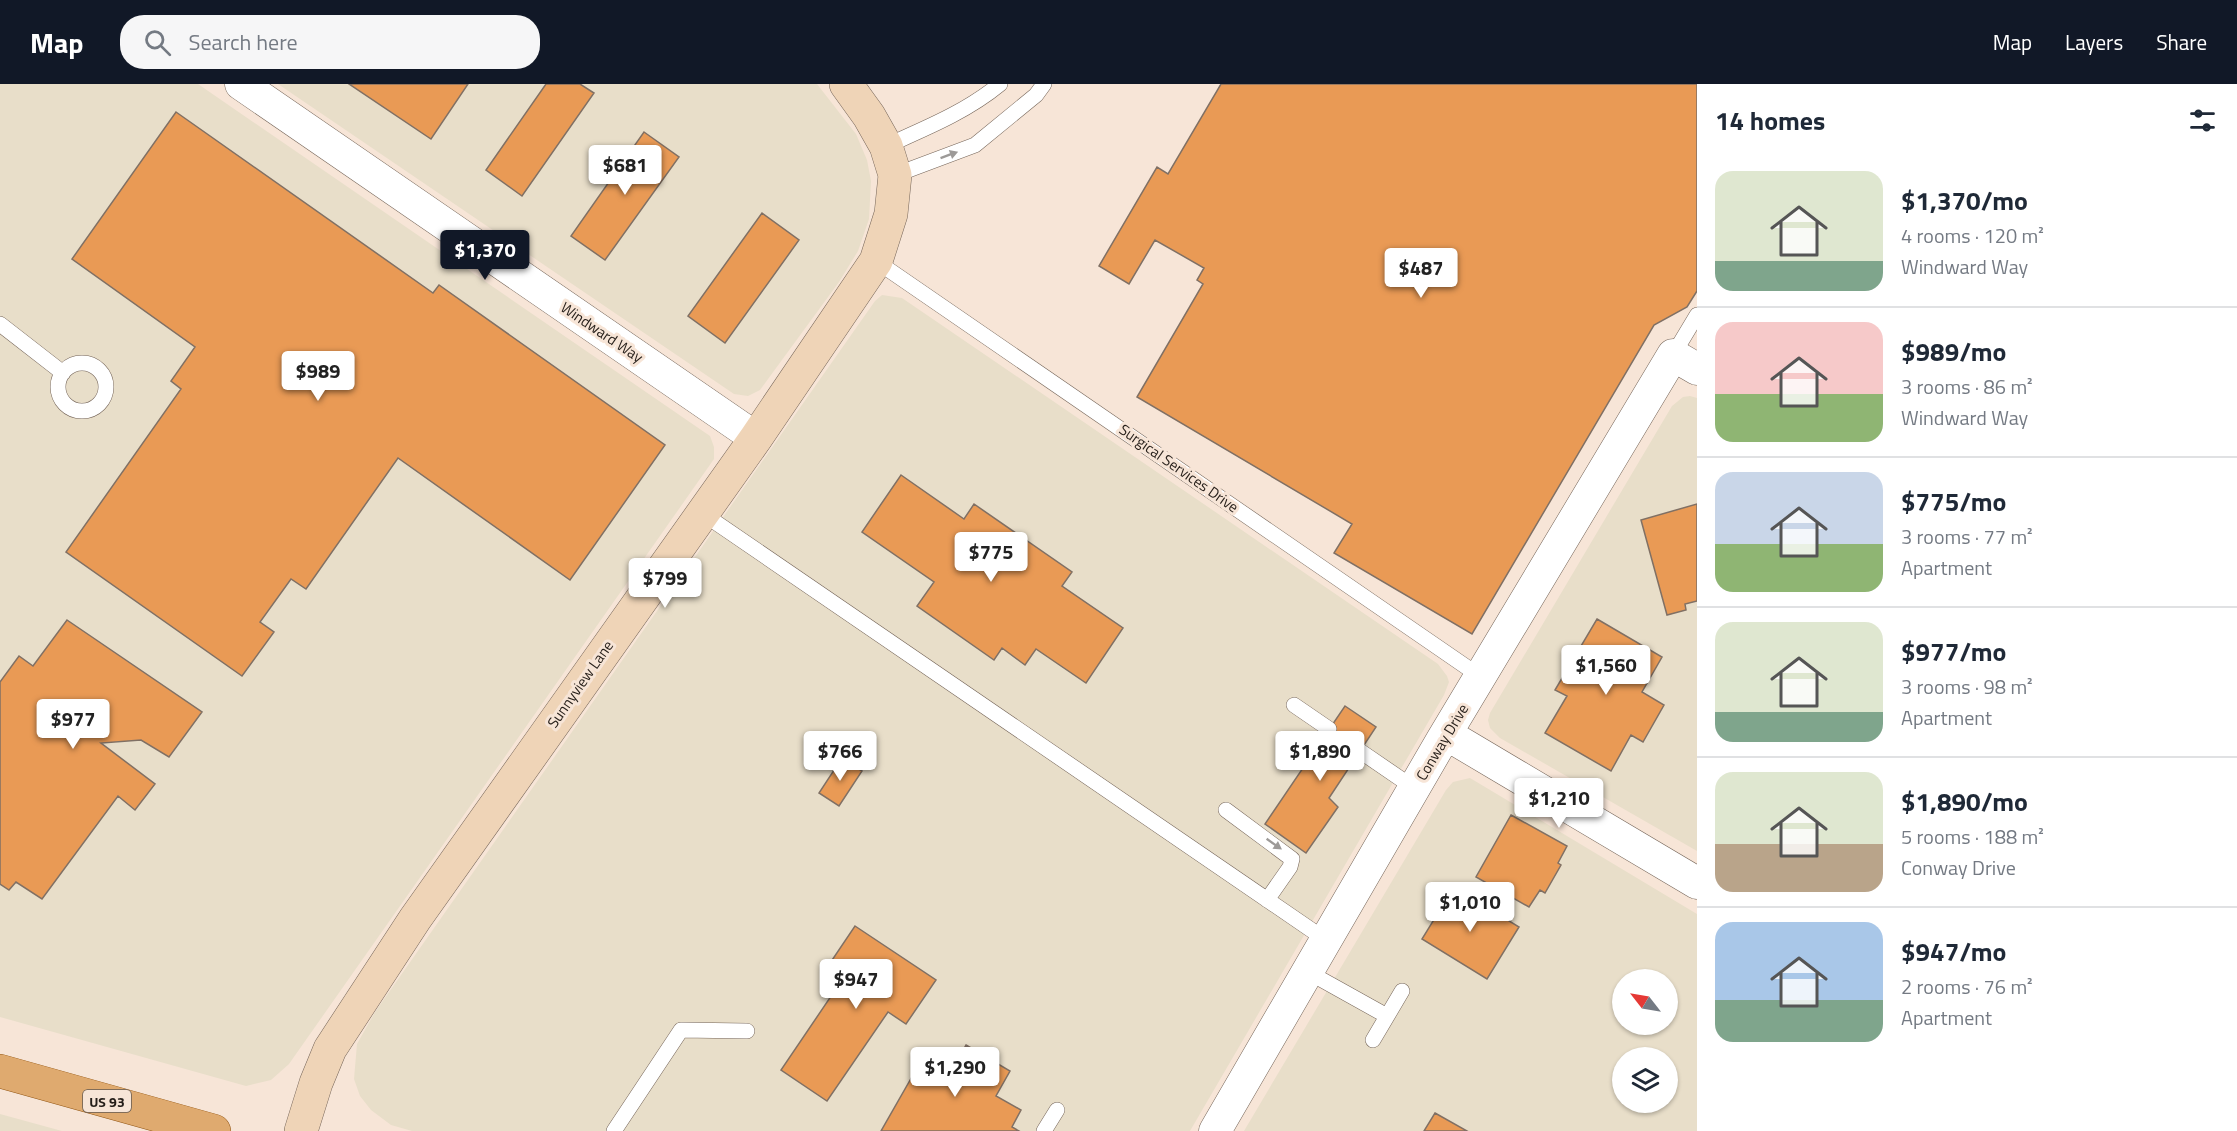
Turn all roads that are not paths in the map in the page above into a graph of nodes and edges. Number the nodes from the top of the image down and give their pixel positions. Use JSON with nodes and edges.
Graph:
{"nodes":[{"id":1,"x":241,"y":84,"type":"edge"},
{"id":2,"x":846,"y":84,"type":"edge"},
{"id":3,"x":1000,"y":84,"type":"edge"},
{"id":4,"x":1044,"y":84,"type":"edge"},
{"id":5,"x":890,"y":160,"type":"junction"},
{"id":6,"x":876,"y":261,"type":"junction"},
{"id":7,"x":1697,"y":315,"type":"edge"},
{"id":8,"x":0,"y":324,"type":"edge"},
{"id":9,"x":1685,"y":362,"type":"edge"},
{"id":10,"x":63,"y":373,"type":"dead end"},
{"id":11,"x":756,"y":438,"type":"junction"},
{"id":12,"x":702,"y":513,"type":"junction"},
{"id":13,"x":1481,"y":677,"type":"junction"},
{"id":14,"x":1294,"y":705,"type":"dead end"},
{"id":15,"x":1329,"y":729,"type":"dead end"},
{"id":16,"x":1446,"y":734,"type":"junction"},
{"id":17,"x":1360,"y":751,"type":"dead end"},
{"id":18,"x":1414,"y":788,"type":"junction"},
{"id":19,"x":1226,"y":810,"type":"dead end"},
{"id":20,"x":1697,"y":883,"type":"edge"},
{"id":21,"x":1267,"y":900,"type":"junction"},
{"id":22,"x":1326,"y":940,"type":"junction"},
{"id":23,"x":1308,"y":972,"type":"junction"},
{"id":24,"x":1402,"y":991,"type":"dead end"},
{"id":25,"x":1387,"y":1016,"type":"junction"},
{"id":26,"x":747,"y":1031,"type":"dead end"},
{"id":27,"x":1373,"y":1040,"type":"dead end"},
{"id":28,"x":0,"y":1071,"type":"edge"},
{"id":29,"x":1056,"y":1110,"type":"dead end"},
{"id":30,"x":214,"y":1131,"type":"edge"},
{"id":31,"x":301,"y":1131,"type":"edge"},
{"id":32,"x":614,"y":1131,"type":"edge"},
{"id":33,"x":1044,"y":1131,"type":"edge"},
{"id":34,"x":1215,"y":1131,"type":"edge"}],
"edges":[{"from":1,"to":11,"type":"street","name":"Windward Way"},
{"from":2,"to":5,"type":"street"},
{"from":3,"to":5,"type":"lane"},
{"from":5,"to":4,"type":"lane","one_way":true},
{"from":5,"to":6,"type":"street","name":"Sunnyview Lane"},
{"from":6,"to":11,"type":"street","name":"Sunnyview Lane"},
{"from":6,"to":13,"type":"lane","name":"Surgical Services Drive"},
{"from":7,"to":9,"type":"lane"},
{"from":8,"to":10,"type":"lane"},
{"from":9,"to":13,"type":"street","name":"Conway Drive"},
{"from":11,"to":12,"type":"street","name":"Sunnyview Lane"},
{"from":12,"to":21,"type":"lane"},
{"from":12,"to":31,"type":"street","name":"Sunnyview Lane"},
{"from":13,"to":16,"type":"street","name":"Conway Drive"},
{"from":14,"to":15,"type":"lane"},
{"from":16,"to":18,"type":"street","name":"Conway Drive"},
{"from":16,"to":20,"type":"street"},
{"from":17,"to":18,"type":"lane"},
{"from":18,"to":22,"type":"street","name":"Conway Drive"},
{"from":19,"to":21,"type":"lane","one_way":true},
{"from":21,"to":22,"type":"lane"},
{"from":22,"to":23,"type":"street","name":"Conway Drive"},
{"from":23,"to":25,"type":"lane"},
{"from":23,"to":34,"type":"street","name":"Conway Drive"},
{"from":24,"to":25,"type":"lane"},
{"from":25,"to":27,"type":"lane"},
{"from":26,"to":32,"type":"lane"},
{"from":28,"to":30,"type":"main road","number":"US 93"},
{"from":29,"to":33,"type":"lane"}]}
